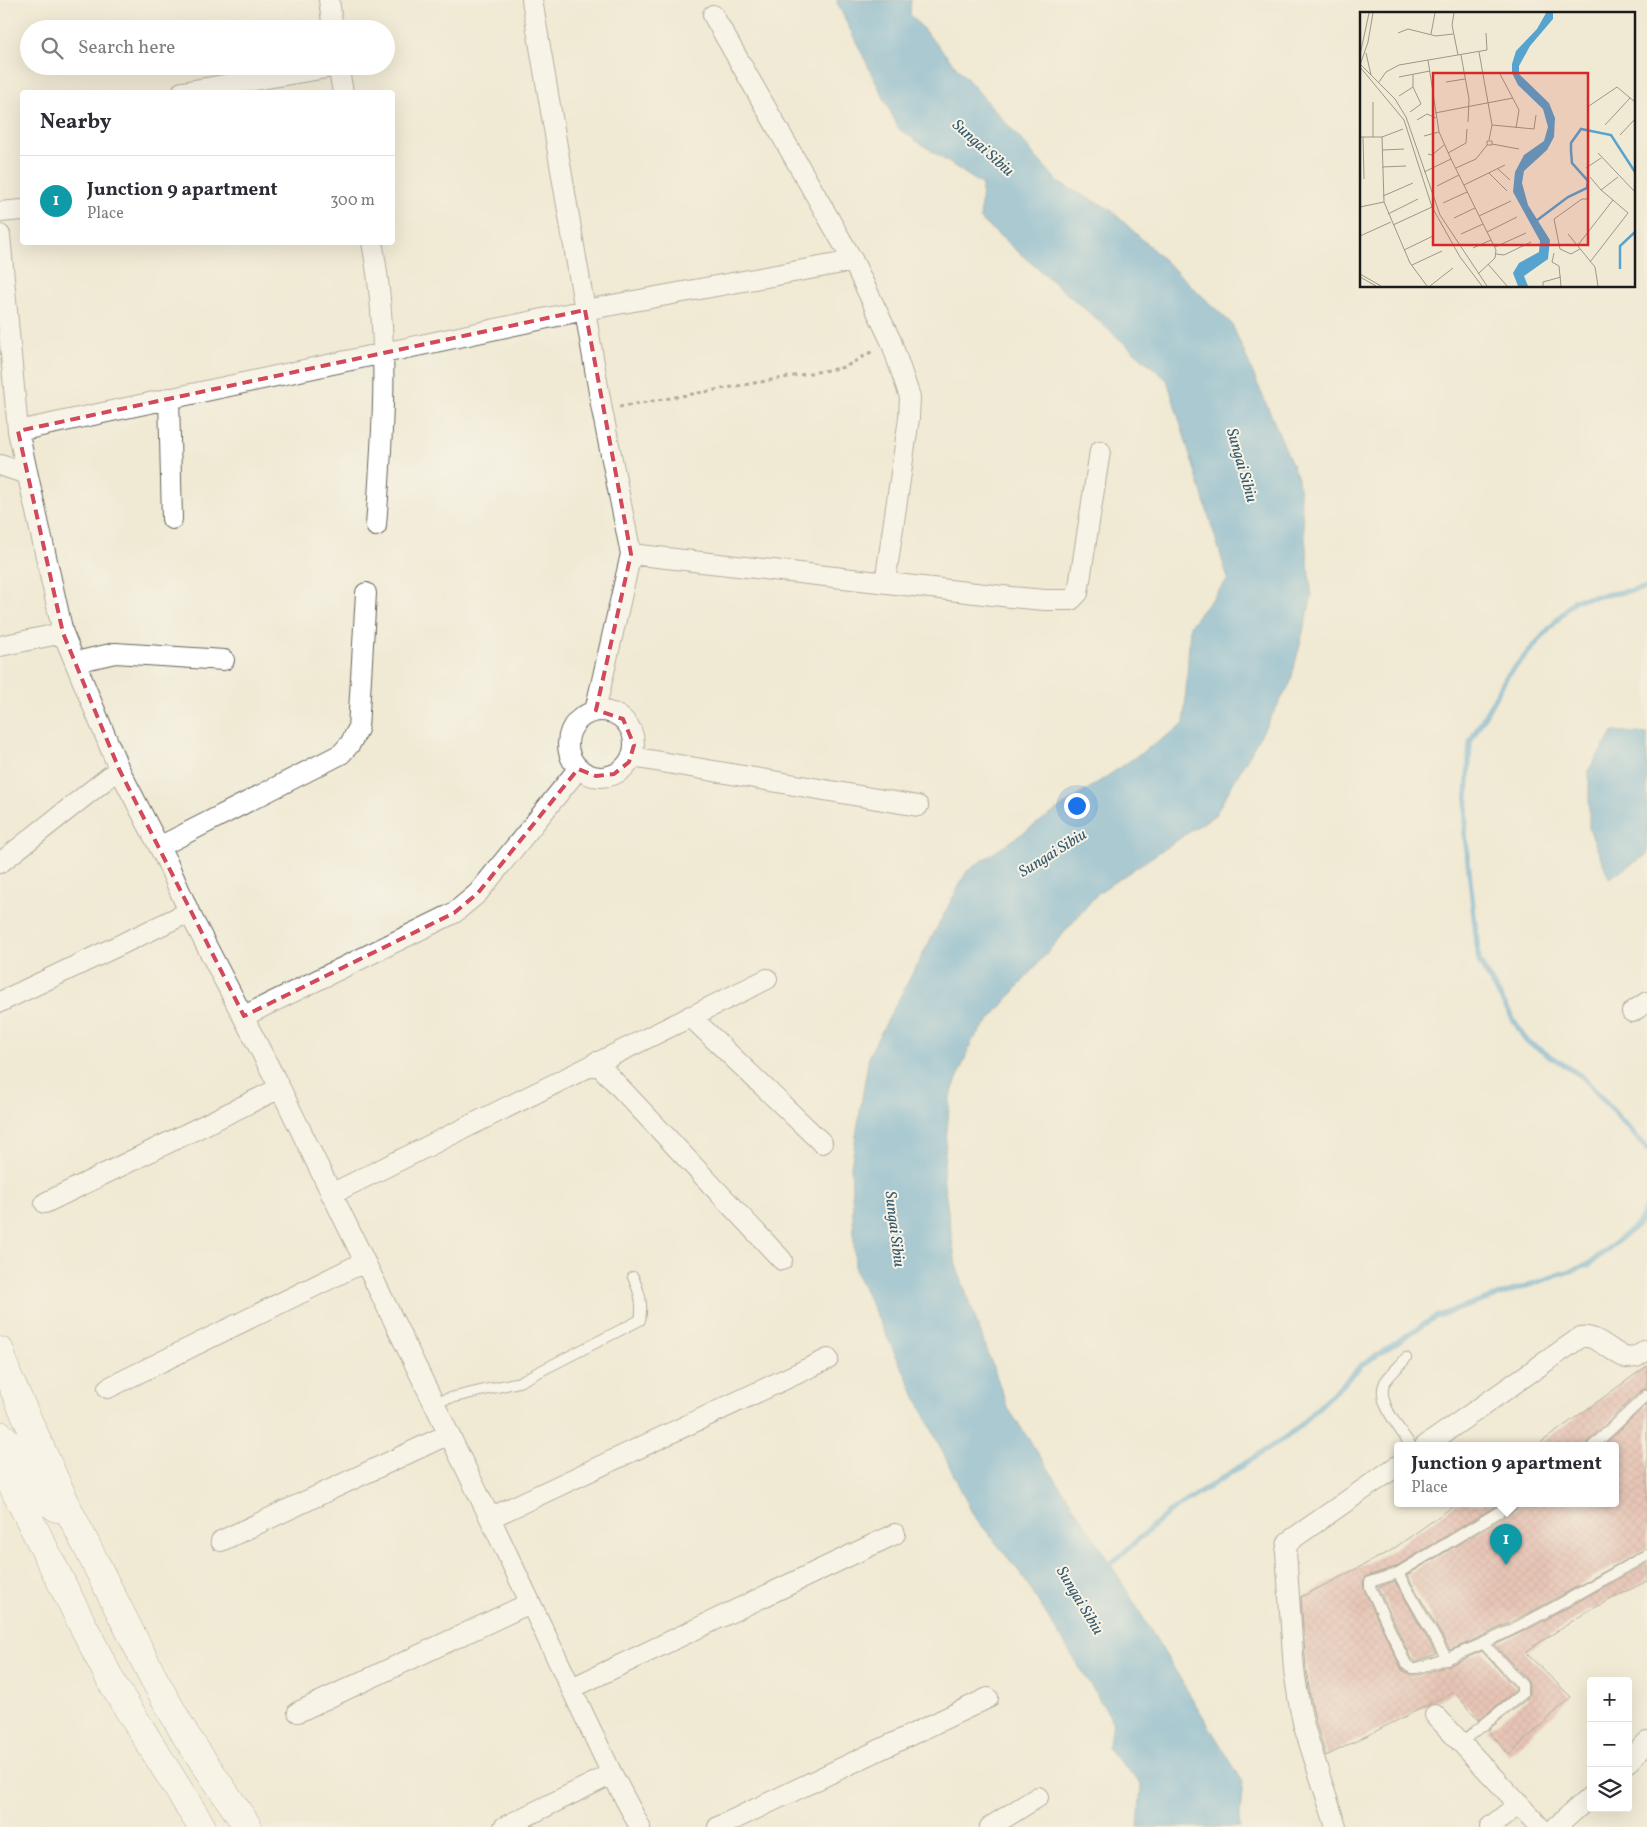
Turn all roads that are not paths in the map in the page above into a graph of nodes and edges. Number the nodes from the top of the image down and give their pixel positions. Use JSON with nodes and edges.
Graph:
{"nodes":[{"id":1,"x":329,"y":0,"type":"edge"},
{"id":2,"x":532,"y":0,"type":"edge"},
{"id":3,"x":712,"y":15,"type":"dead end"},
{"id":4,"x":332,"y":20,"type":"edge"},
{"id":5,"x":284,"y":75,"type":"edge"},
{"id":6,"x":340,"y":75,"type":"edge"},
{"id":7,"x":194,"y":90,"type":"edge"},
{"id":8,"x":343,"y":90,"type":"edge"},
{"id":9,"x":20,"y":210,"type":"edge"},
{"id":10,"x":0,"y":212,"type":"edge"},
{"id":11,"x":0,"y":234,"type":"edge"},
{"id":12,"x":373,"y":245,"type":"edge"},
{"id":13,"x":853,"y":260,"type":"junction"},
{"id":14,"x":585,"y":310,"type":"junction"},
{"id":15,"x":384,"y":352,"type":"junction"},
{"id":16,"x":169,"y":398,"type":"junction"},
{"id":17,"x":18,"y":430,"type":"junction"},
{"id":18,"x":1100,"y":451,"type":"dead end"},
{"id":19,"x":0,"y":465,"type":"edge"},
{"id":20,"x":27,"y":474,"type":"junction"},
{"id":21,"x":172,"y":519,"type":"dead end"},
{"id":22,"x":376,"y":526,"type":"dead end"},
{"id":23,"x":630,"y":554,"type":"junction"},
{"id":24,"x":885,"y":583,"type":"junction"},
{"id":25,"x":366,"y":593,"type":"dead end"},
{"id":26,"x":63,"y":632,"type":"junction"},
{"id":27,"x":0,"y":646,"type":"edge"},
{"id":28,"x":224,"y":660,"type":"dead end"},
{"id":29,"x":76,"y":662,"type":"junction"},
{"id":30,"x":595,"y":711,"type":"junction"},
{"id":31,"x":632,"y":756,"type":"junction"},
{"id":32,"x":579,"y":768,"type":"junction"},
{"id":33,"x":119,"y":770,"type":"junction"},
{"id":34,"x":918,"y":806,"type":"dead end"},
{"id":35,"x":159,"y":847,"type":"junction"},
{"id":36,"x":0,"y":863,"type":"edge"},
{"id":37,"x":189,"y":912,"type":"junction"},
{"id":38,"x":766,"y":979,"type":"dead end"},
{"id":39,"x":0,"y":1002,"type":"edge"},
{"id":40,"x":244,"y":1016,"type":"junction"},
{"id":41,"x":690,"y":1016,"type":"junction"},
{"id":42,"x":596,"y":1062,"type":"junction"},
{"id":43,"x":280,"y":1088,"type":"junction"},
{"id":44,"x":822,"y":1143,"type":"dead end"},
{"id":45,"x":331,"y":1194,"type":"junction"},
{"id":46,"x":45,"y":1203,"type":"dead end"},
{"id":47,"x":782,"y":1260,"type":"dead end"},
{"id":48,"x":364,"y":1262,"type":"junction"},
{"id":49,"x":633,"y":1278,"type":"dead end"},
{"id":50,"x":1647,"y":1350,"type":"edge"},
{"id":51,"x":0,"y":1351,"type":"edge"},
{"id":52,"x":1406,"y":1358,"type":"dead end"},
{"id":53,"x":828,"y":1359,"type":"dead end"},
{"id":54,"x":108,"y":1388,"type":"dead end"},
{"id":55,"x":1647,"y":1395,"type":"edge"},
{"id":56,"x":433,"y":1402,"type":"junction"},
{"id":57,"x":449,"y":1434,"type":"junction"},
{"id":58,"x":0,"y":1435,"type":"edge"},
{"id":59,"x":1408,"y":1442,"type":"edge"},
{"id":60,"x":1431,"y":1442,"type":"edge"},
{"id":61,"x":1597,"y":1442,"type":"edge"},
{"id":62,"x":0,"y":1461,"type":"edge"},
{"id":63,"x":1394,"y":1468,"type":"edge"},
{"id":64,"x":7,"y":1486,"type":"edge"},
{"id":65,"x":1507,"y":1507,"type":"edge"},
{"id":66,"x":68,"y":1511,"type":"junction"},
{"id":67,"x":490,"y":1518,"type":"junction"},
{"id":68,"x":895,"y":1534,"type":"dead end"},
{"id":69,"x":221,"y":1541,"type":"dead end"},
{"id":70,"x":1647,"y":1555,"type":"edge"},
{"id":71,"x":1398,"y":1573,"type":"junction"},
{"id":72,"x":530,"y":1603,"type":"junction"},
{"id":73,"x":1484,"y":1644,"type":"junction"},
{"id":74,"x":1447,"y":1659,"type":"junction"},
{"id":75,"x":572,"y":1688,"type":"junction"},
{"id":76,"x":988,"y":1698,"type":"dead end"},
{"id":77,"x":298,"y":1712,"type":"dead end"},
{"id":78,"x":1435,"y":1715,"type":"dead end"},
{"id":79,"x":1647,"y":1742,"type":"edge"},
{"id":80,"x":1461,"y":1743,"type":"junction"},
{"id":81,"x":1632,"y":1758,"type":"edge"},
{"id":82,"x":612,"y":1774,"type":"junction"},
{"id":83,"x":1038,"y":1797,"type":"dead end"},
{"id":84,"x":1587,"y":1800,"type":"edge"},
{"id":85,"x":1519,"y":1804,"type":"junction"},
{"id":86,"x":202,"y":1827,"type":"edge"},
{"id":87,"x":248,"y":1827,"type":"edge"},
{"id":88,"x":504,"y":1827,"type":"edge"},
{"id":89,"x":640,"y":1827,"type":"edge"},
{"id":90,"x":718,"y":1827,"type":"edge"},
{"id":91,"x":990,"y":1827,"type":"edge"},
{"id":92,"x":1336,"y":1827,"type":"edge"},
{"id":93,"x":1490,"y":1827,"type":"edge"},
{"id":94,"x":1540,"y":1827,"type":"edge"},
{"id":95,"x":1556,"y":1827,"type":"edge"}],
"edges":[{"from":1,"to":4,"type":"street"},
{"from":2,"to":14,"type":"street"},
{"from":3,"to":13,"type":"street"},
{"from":5,"to":7,"type":"street"},
{"from":6,"to":8,"type":"street"},
{"from":9,"to":10,"type":"street"},
{"from":11,"to":17,"type":"street"},
{"from":12,"to":15,"type":"street"},
{"from":13,"to":14,"type":"street"},
{"from":13,"to":24,"type":"street"},
{"from":14,"to":15,"type":"street"},
{"from":14,"to":23,"type":"street"},
{"from":15,"to":16,"type":"street"},
{"from":15,"to":22,"type":"street"},
{"from":16,"to":17,"type":"street"},
{"from":16,"to":21,"type":"street"},
{"from":17,"to":20,"type":"street"},
{"from":18,"to":24,"type":"street"},
{"from":19,"to":20,"type":"street"},
{"from":20,"to":26,"type":"street"},
{"from":23,"to":24,"type":"street"},
{"from":23,"to":30,"type":"street"},
{"from":25,"to":35,"type":"street"},
{"from":26,"to":27,"type":"street"},
{"from":26,"to":29,"type":"street"},
{"from":28,"to":29,"type":"street"},
{"from":29,"to":33,"type":"street"},
{"from":30,"to":31,"type":"street"},
{"from":30,"to":32,"type":"street"},
{"from":31,"to":32,"type":"street"},
{"from":31,"to":34,"type":"street"},
{"from":32,"to":40,"type":"street"},
{"from":33,"to":35,"type":"street"},
{"from":33,"to":36,"type":"street"},
{"from":35,"to":37,"type":"street"},
{"from":37,"to":39,"type":"street"},
{"from":37,"to":40,"type":"street"},
{"from":38,"to":41,"type":"street"},
{"from":40,"to":43,"type":"street"},
{"from":41,"to":42,"type":"street"},
{"from":41,"to":44,"type":"street"},
{"from":42,"to":45,"type":"street"},
{"from":42,"to":47,"type":"street"},
{"from":43,"to":45,"type":"street"},
{"from":43,"to":46,"type":"street"},
{"from":45,"to":48,"type":"street"},
{"from":48,"to":54,"type":"street"},
{"from":48,"to":56,"type":"street"},
{"from":49,"to":56,"type":"lane"},
{"from":50,"to":60,"type":"street"},
{"from":51,"to":66,"type":"street"},
{"from":52,"to":59,"type":"lane"},
{"from":53,"to":67,"type":"street"},
{"from":55,"to":61,"type":"lane"},
{"from":56,"to":57,"type":"street"},
{"from":57,"to":67,"type":"street"},
{"from":57,"to":69,"type":"street"},
{"from":58,"to":66,"type":"street"},
{"from":62,"to":64,"type":"street"},
{"from":63,"to":92,"type":"street"},
{"from":64,"to":86,"type":"street"},
{"from":65,"to":71,"type":"lane"},
{"from":66,"to":87,"type":"street"},
{"from":67,"to":72,"type":"street"},
{"from":68,"to":75,"type":"street"},
{"from":70,"to":73,"type":"lane"},
{"from":71,"to":74,"type":"lane"},
{"from":71,"to":74,"type":"lane"},
{"from":72,"to":75,"type":"street"},
{"from":72,"to":77,"type":"street"},
{"from":73,"to":74,"type":"lane"},
{"from":73,"to":80,"type":"lane"},
{"from":75,"to":82,"type":"street"},
{"from":76,"to":90,"type":"street"},
{"from":78,"to":80,"type":"street"},
{"from":79,"to":81,"type":"street"},
{"from":80,"to":85,"type":"street"},
{"from":82,"to":88,"type":"street"},
{"from":82,"to":89,"type":"street"},
{"from":83,"to":91,"type":"street"},
{"from":84,"to":95,"type":"street"},
{"from":85,"to":93,"type":"street"},
{"from":85,"to":94,"type":"street"}]}
